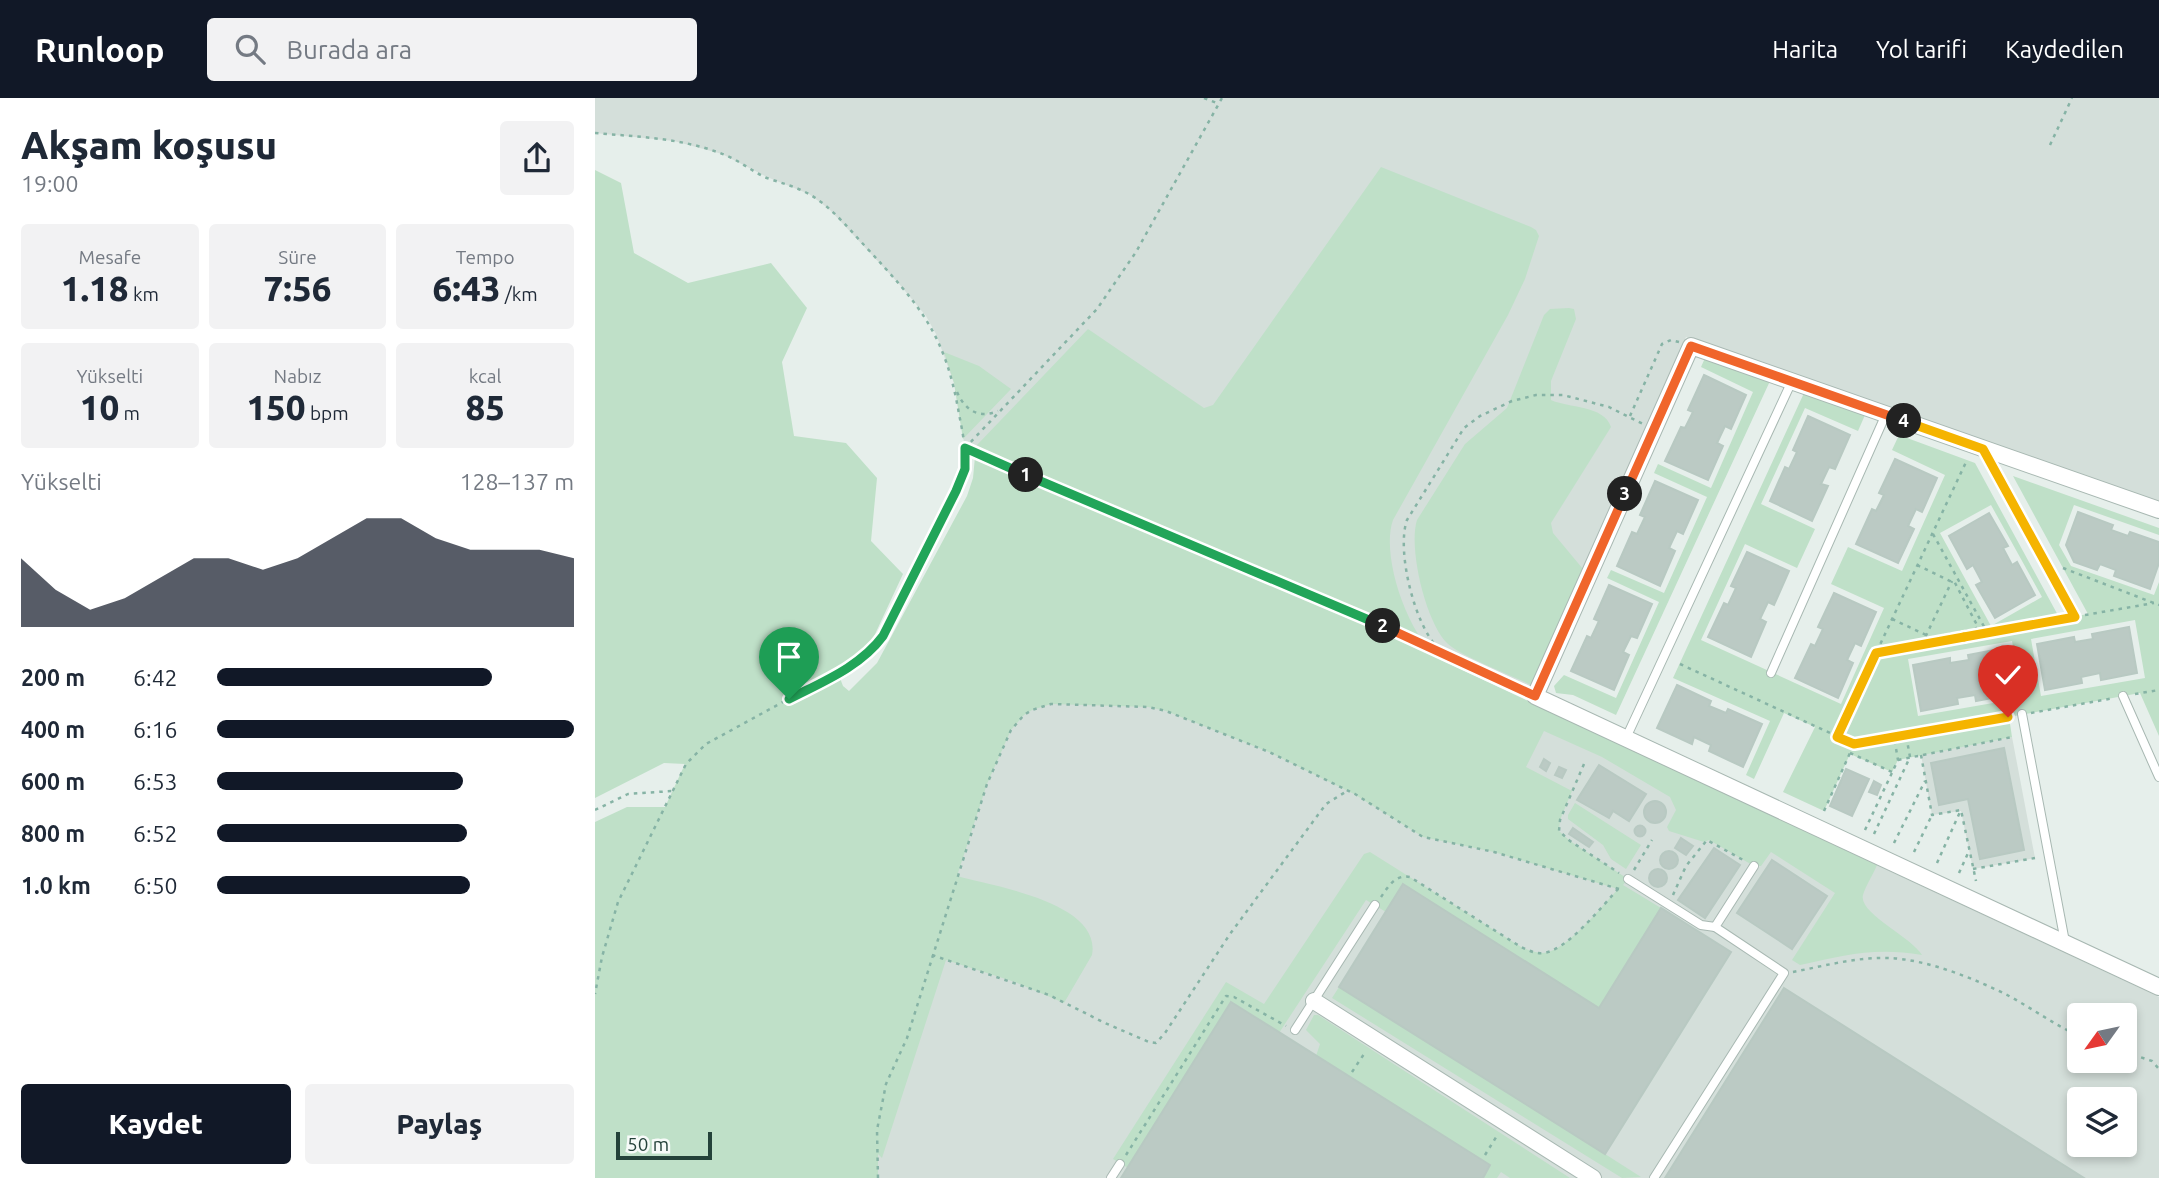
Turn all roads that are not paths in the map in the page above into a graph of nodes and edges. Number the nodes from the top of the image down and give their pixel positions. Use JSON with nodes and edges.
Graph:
{"nodes":[{"id":1,"x":1792,"y":381,"type":"junction"},
{"id":2,"x":1887,"y":414,"type":"junction"},
{"id":3,"x":1983,"y":449,"type":"junction"},
{"id":4,"x":2159,"y":510,"type":"edge"},
{"id":5,"x":2075,"y":617,"type":"road end"},
{"id":6,"x":1771,"y":673,"type":"dead end"},
{"id":7,"x":2123,"y":696,"type":"road end"},
{"id":8,"x":2022,"y":714,"type":"road end"},
{"id":9,"x":1626,"y":738,"type":"junction"},
{"id":10,"x":2159,"y":777,"type":"edge"},
{"id":11,"x":1754,"y":866,"type":"road end"},
{"id":12,"x":1628,"y":879,"type":"road end"},
{"id":13,"x":1375,"y":905,"type":"road end"},
{"id":14,"x":1715,"y":927,"type":"junction"},
{"id":15,"x":2065,"y":943,"type":"junction"},
{"id":16,"x":2159,"y":987,"type":"edge"},
{"id":17,"x":1314,"y":1001,"type":"junction"},
{"id":18,"x":1295,"y":1030,"type":"road end"},
{"id":19,"x":1120,"y":1164,"type":"road end"},
{"id":20,"x":1111,"y":1178,"type":"edge"},
{"id":21,"x":1593,"y":1178,"type":"edge"},
{"id":22,"x":1654,"y":1178,"type":"edge"}],
"edges":[{"from":1,"to":2,"type":"street"},
{"from":1,"to":9,"type":"lane"},
{"from":1,"to":9,"type":"street"},
{"from":2,"to":3,"type":"street"},
{"from":2,"to":6,"type":"lane"},
{"from":3,"to":4,"type":"street"},
{"from":3,"to":5,"type":"lane"},
{"from":7,"to":10,"type":"lane"},
{"from":8,"to":15,"type":"lane"},
{"from":9,"to":15,"type":"street"},
{"from":11,"to":14,"type":"lane"},
{"from":12,"to":14,"type":"lane"},
{"from":13,"to":17,"type":"lane"},
{"from":14,"to":22,"type":"lane"},
{"from":15,"to":16,"type":"street"},
{"from":17,"to":18,"type":"lane"},
{"from":17,"to":21,"type":"street"},
{"from":19,"to":20,"type":"lane"}]}
